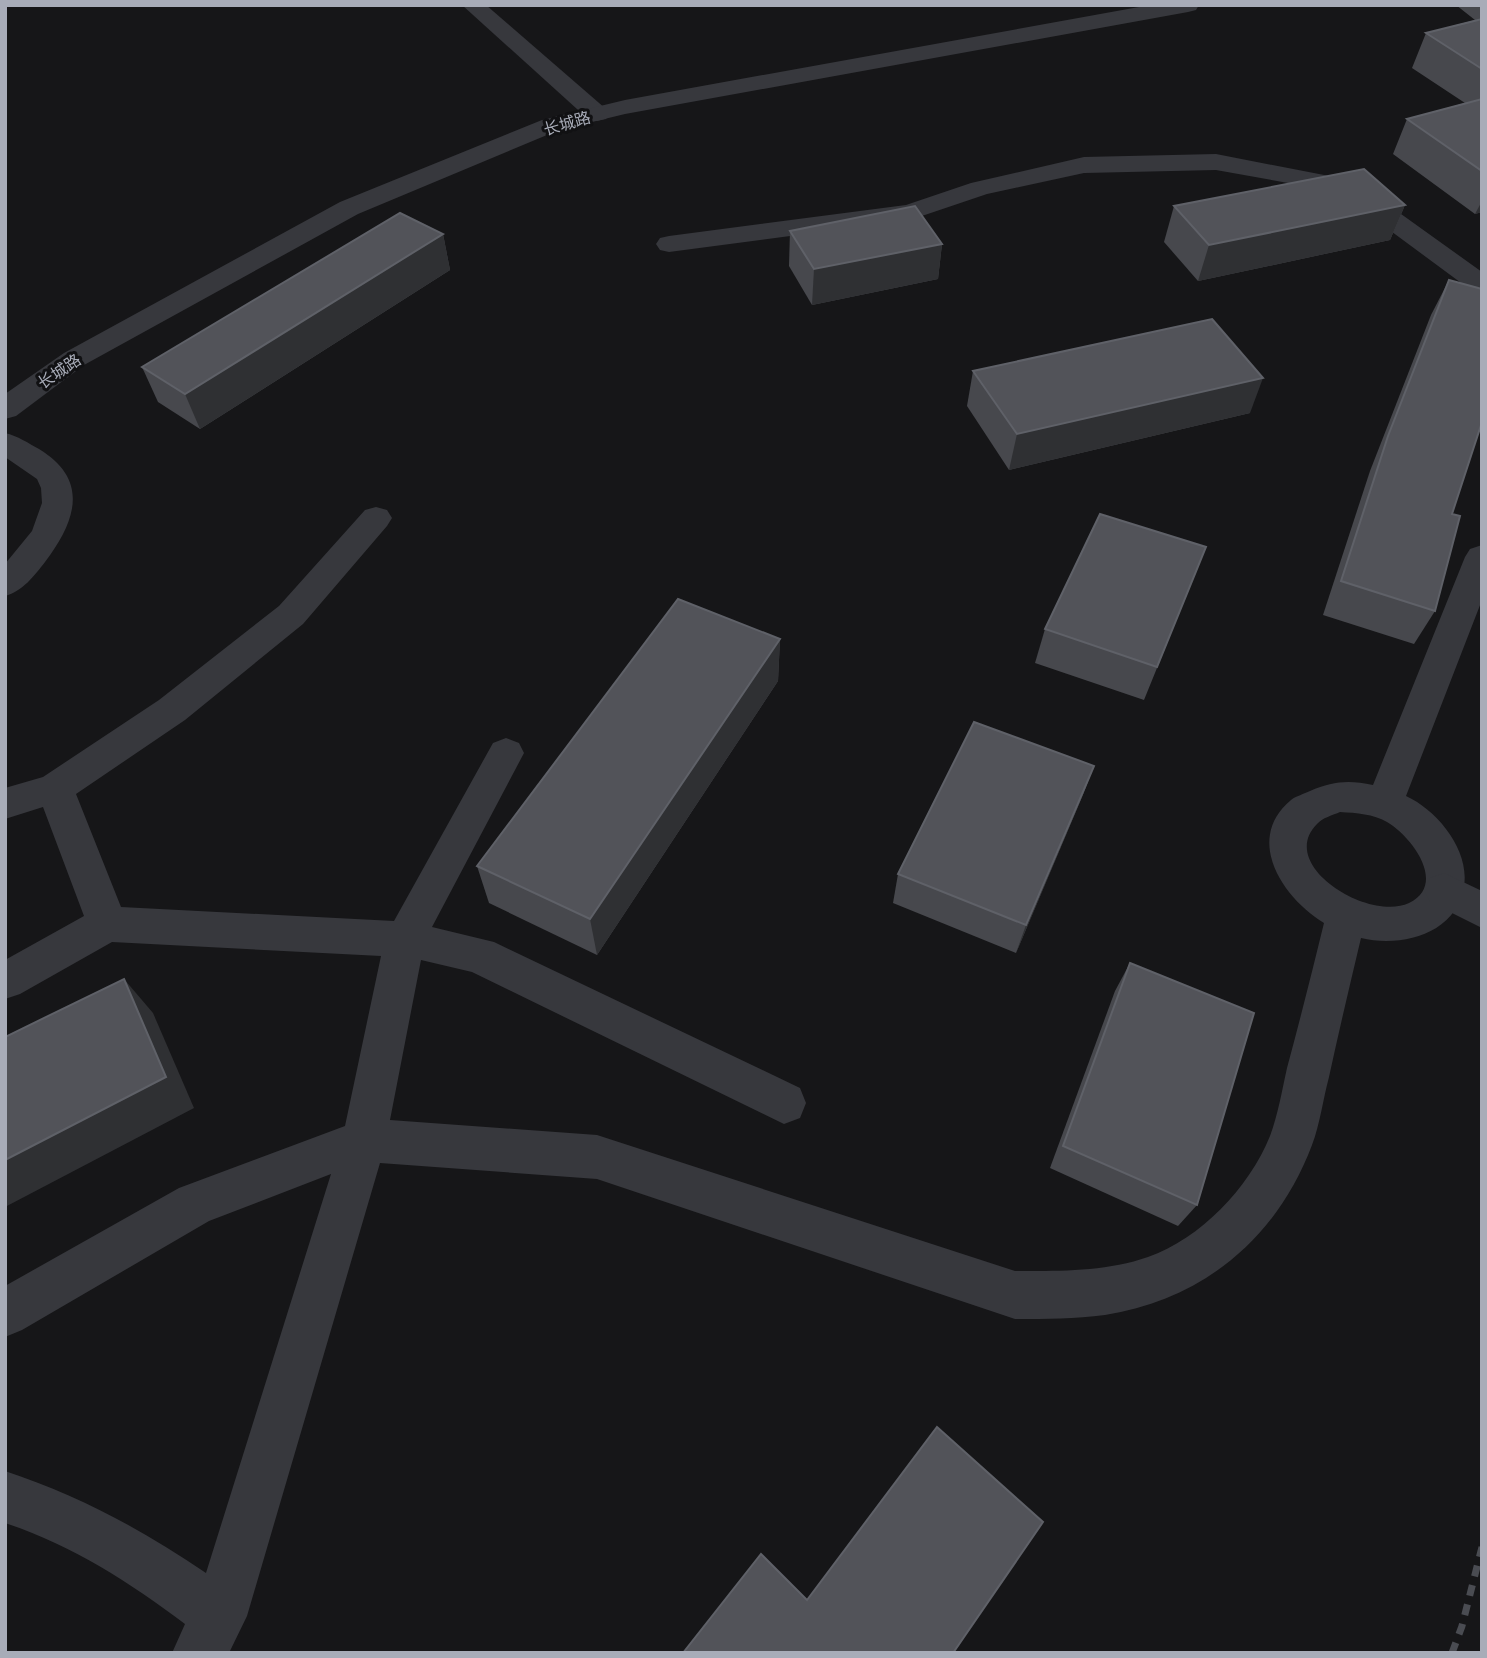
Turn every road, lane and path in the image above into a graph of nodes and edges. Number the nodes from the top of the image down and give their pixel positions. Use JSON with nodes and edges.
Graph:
{"nodes":[{"id":1,"x":472,"y":5,"type":"edge"},
{"id":2,"x":504,"y":5,"type":"edge"},
{"id":3,"x":1188,"y":5,"type":"edge"},
{"id":4,"x":575,"y":65,"type":"dead end"},
{"id":5,"x":601,"y":102,"type":"junction"},
{"id":6,"x":669,"y":244,"type":"dead end"},
{"id":7,"x":1482,"y":285,"type":"edge"},
{"id":8,"x":5,"y":409,"type":"edge"},
{"id":9,"x":5,"y":443,"type":"edge"},
{"id":10,"x":376,"y":518,"type":"dead end"},
{"id":11,"x":1482,"y":557,"type":"edge"},
{"id":12,"x":5,"y":584,"type":"edge"},
{"id":13,"x":506,"y":753,"type":"dead end"},
{"id":14,"x":55,"y":788,"type":"junction"},
{"id":15,"x":5,"y":804,"type":"edge"},
{"id":16,"x":1384,"y":804,"type":"junction"},
{"id":17,"x":1444,"y":890,"type":"junction"},
{"id":18,"x":1482,"y":911,"type":"edge"},
{"id":19,"x":1346,"y":917,"type":"junction"},
{"id":20,"x":107,"y":924,"type":"junction"},
{"id":21,"x":405,"y":939,"type":"junction"},
{"id":22,"x":5,"y":981,"type":"edge"},
{"id":23,"x":784,"y":1103,"type":"dead end"},
{"id":24,"x":364,"y":1140,"type":"junction"},
{"id":25,"x":5,"y":1313,"type":"edge"},
{"id":26,"x":5,"y":1497,"type":"edge"},
{"id":27,"x":210,"y":1634,"type":"edge"}],
"edges":[{"from":1,"to":5,"type":"street"},
{"from":2,"to":4,"type":"street"},
{"from":3,"to":5,"type":"street","name":"长城路"},
{"from":5,"to":8,"type":"street","name":"长城路"},
{"from":6,"to":7,"type":"street"},
{"from":9,"to":12,"type":"street"},
{"from":10,"to":14,"type":"street"},
{"from":11,"to":16,"type":"street"},
{"from":13,"to":21,"type":"street"},
{"from":14,"to":15,"type":"street"},
{"from":14,"to":20,"type":"street"},
{"from":16,"to":17,"type":"street"},
{"from":16,"to":19,"type":"street"},
{"from":17,"to":18,"type":"street"},
{"from":17,"to":19,"type":"street"},
{"from":19,"to":24,"type":"street"},
{"from":20,"to":21,"type":"street"},
{"from":20,"to":22,"type":"street"},
{"from":21,"to":23,"type":"street"},
{"from":21,"to":24,"type":"street"},
{"from":24,"to":25,"type":"street"},
{"from":24,"to":27,"type":"street"},
{"from":26,"to":27,"type":"street"}]}
